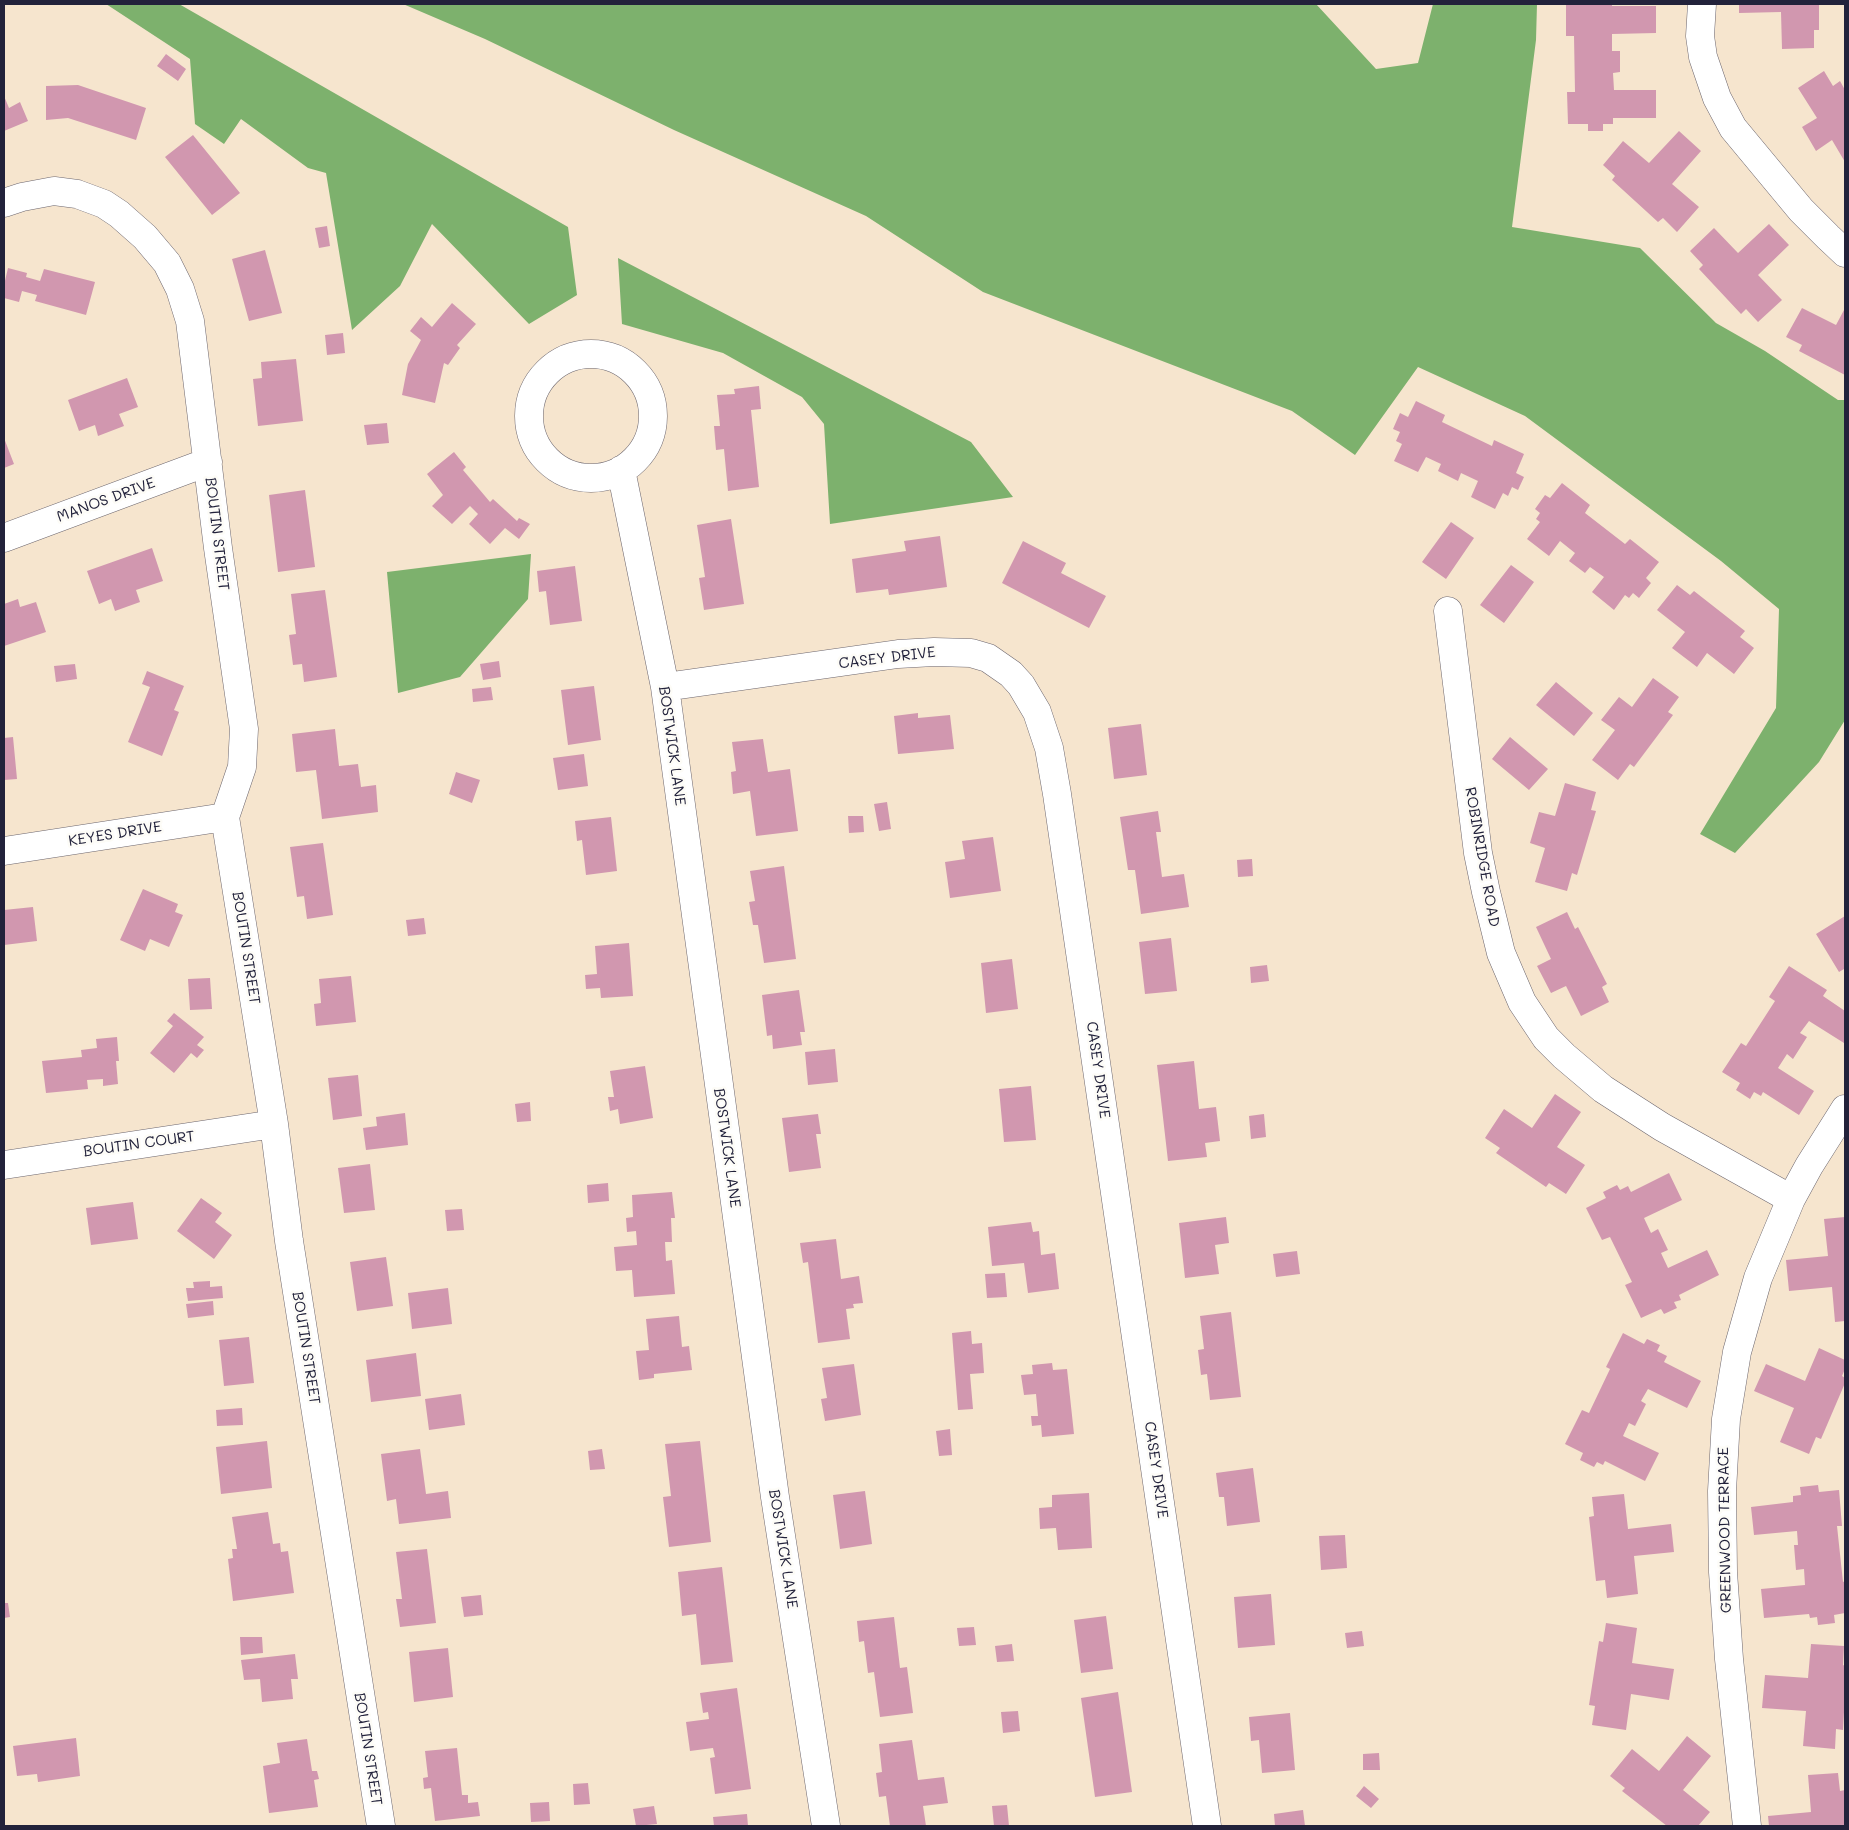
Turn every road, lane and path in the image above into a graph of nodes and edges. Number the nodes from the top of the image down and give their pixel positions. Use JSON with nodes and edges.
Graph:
{"nodes":[{"id":1,"x":1702,"y":4,"type":"edge"},
{"id":2,"x":4,"y":203,"type":"edge"},
{"id":3,"x":1845,"y":253,"type":"edge"},
{"id":4,"x":208,"y":462,"type":"junction"},
{"id":5,"x":621,"y":470,"type":"junction"},
{"id":6,"x":4,"y":538,"type":"edge"},
{"id":7,"x":1448,"y":611,"type":"dead end"},
{"id":8,"x":665,"y":687,"type":"junction"},
{"id":9,"x":225,"y":817,"type":"junction"},
{"id":10,"x":4,"y":851,"type":"edge"},
{"id":11,"x":1845,"y":1109,"type":"edge"},
{"id":12,"x":274,"y":1124,"type":"junction"},
{"id":13,"x":4,"y":1164,"type":"edge"},
{"id":14,"x":1791,"y":1200,"type":"junction"},
{"id":15,"x":380,"y":1826,"type":"edge"},
{"id":16,"x":826,"y":1826,"type":"edge"},
{"id":17,"x":1207,"y":1826,"type":"edge"},
{"id":18,"x":1747,"y":1826,"type":"edge"}],
"edges":[{"from":1,"to":3,"type":"street"},
{"from":2,"to":4,"type":"street","name":"BOUTIN STREET"},
{"from":4,"to":6,"type":"street","name":"MANOS DRIVE"},
{"from":4,"to":9,"type":"street","name":"BOUTIN STREET"},
{"from":5,"to":5,"type":"street"},
{"from":5,"to":8,"type":"street","name":"BOSTWICK LANE"},
{"from":7,"to":14,"type":"street","name":"ROBINRIDGE ROAD"},
{"from":8,"to":16,"type":"street","name":"BOSTWICK LANE"},
{"from":8,"to":17,"type":"street","name":"CASEY DRIVE"},
{"from":9,"to":10,"type":"street","name":"KEYES DRIVE"},
{"from":9,"to":12,"type":"street","name":"BOUTIN STREET"},
{"from":11,"to":14,"type":"street","name":"GREENWOOD TERRACE"},
{"from":12,"to":13,"type":"street","name":"BOUTIN COURT"},
{"from":12,"to":15,"type":"street","name":"BOUTIN STREET"},
{"from":14,"to":18,"type":"street","name":"GREENWOOD TERRACE"}]}
